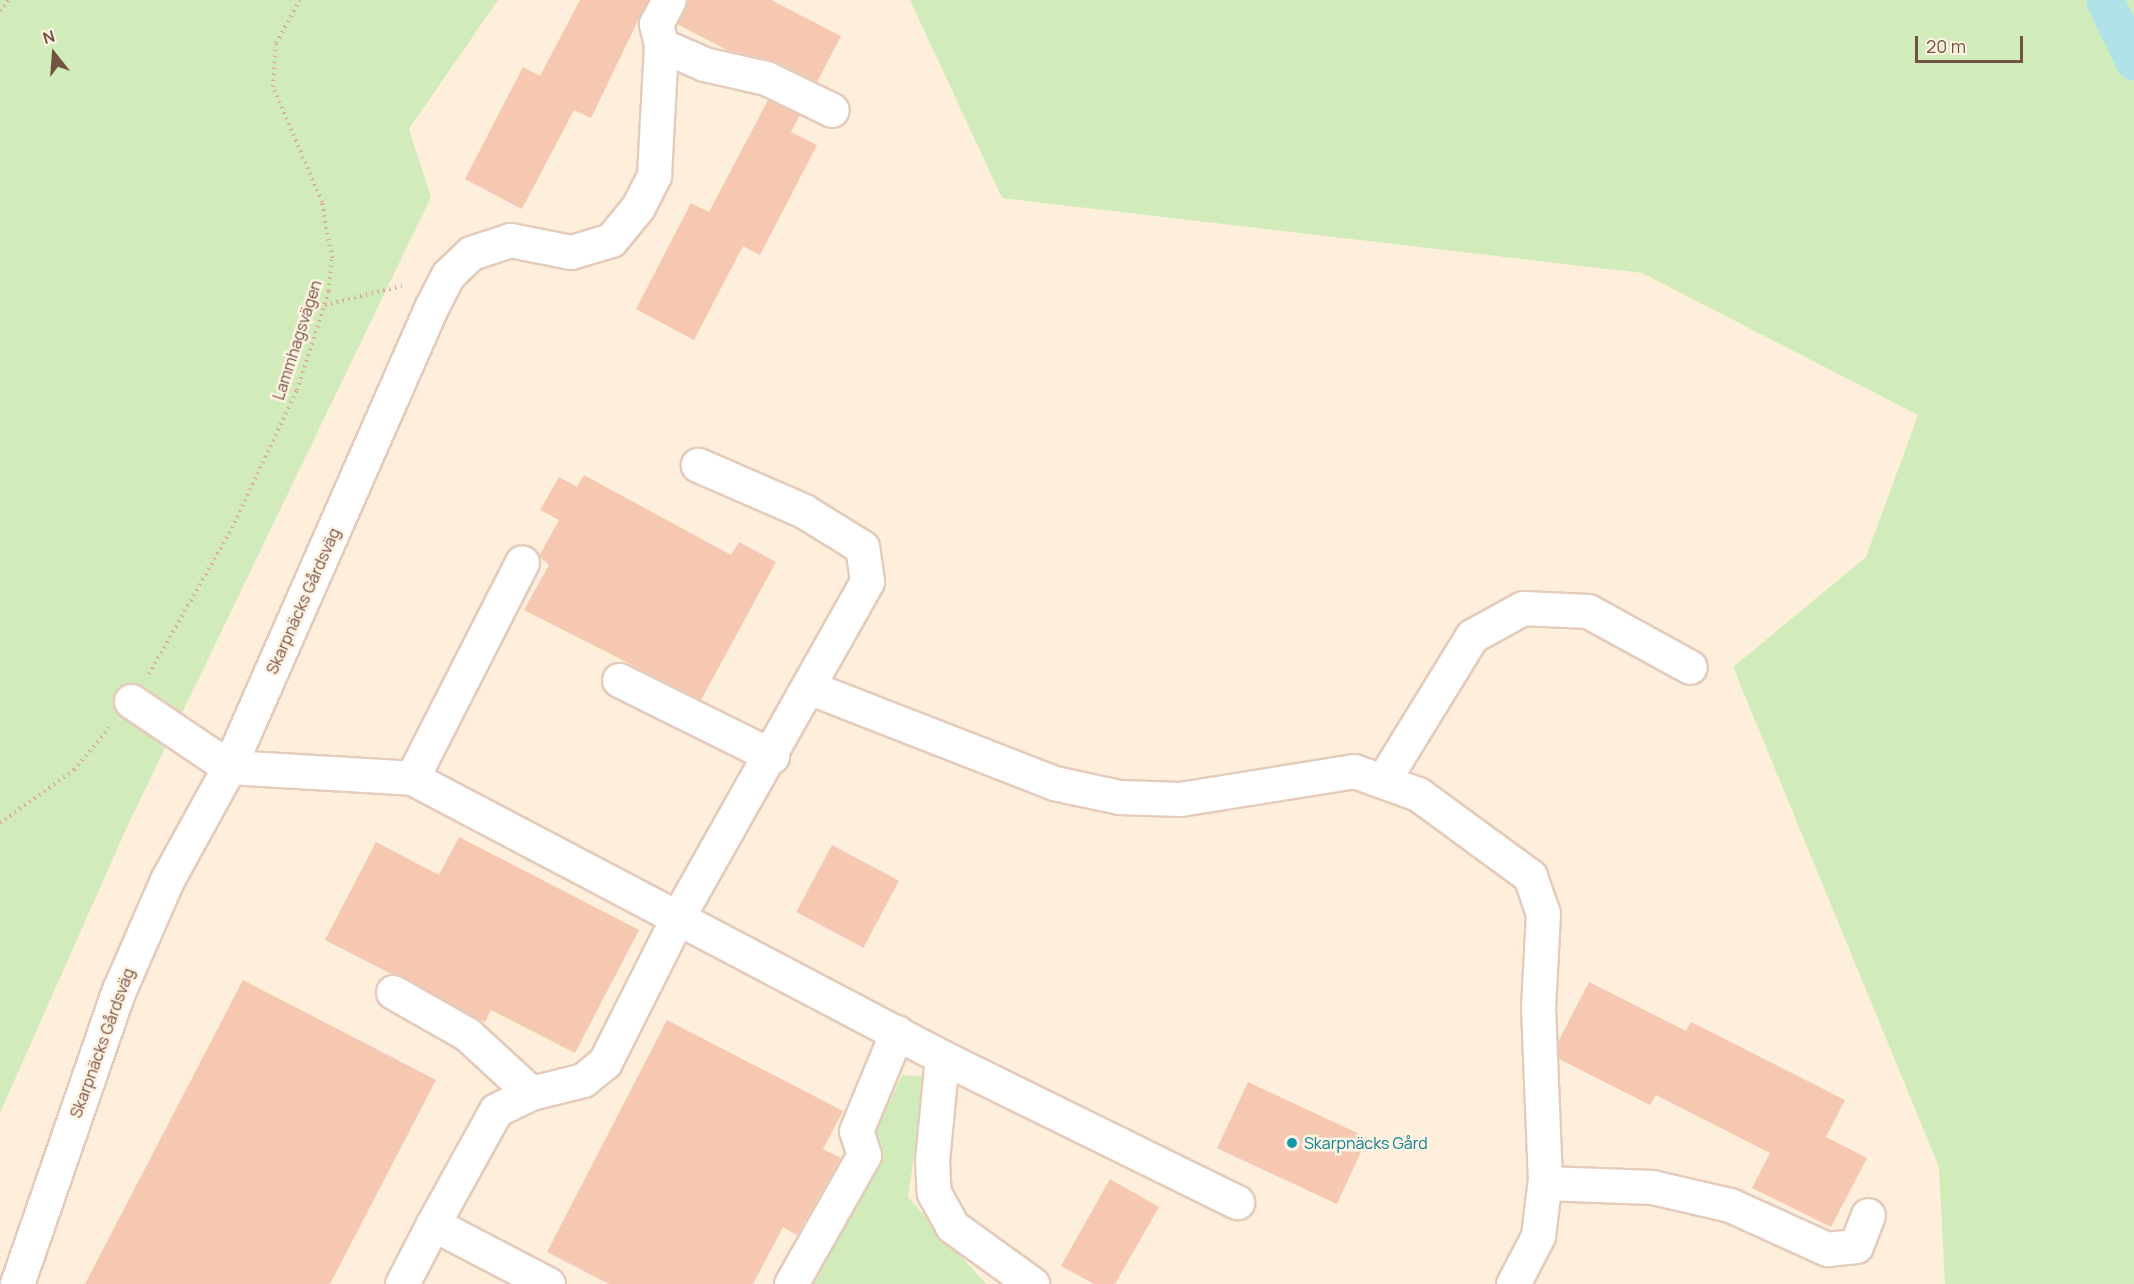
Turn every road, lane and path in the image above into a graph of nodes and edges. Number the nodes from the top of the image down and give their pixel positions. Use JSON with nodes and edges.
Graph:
{"nodes":[{"id":1,"x":9,"y":0,"type":"edge"},
{"id":2,"x":300,"y":0,"type":"edge"},
{"id":3,"x":669,"y":0,"type":"edge"},
{"id":4,"x":0,"y":11,"type":"edge"},
{"id":5,"x":661,"y":45,"type":"junction"},
{"id":6,"x":832,"y":110,"type":"dead end"},
{"id":7,"x":448,"y":275,"type":"junction"},
{"id":8,"x":324,"y":306,"type":"junction"},
{"id":9,"x":698,"y":465,"type":"dead end"},
{"id":10,"x":522,"y":562,"type":"dead end"},
{"id":11,"x":1690,"y":667,"type":"dead end"},
{"id":12,"x":619,"y":680,"type":"dead end"},
{"id":13,"x":808,"y":687,"type":"junction"},
{"id":14,"x":131,"y":701,"type":"junction"},
{"id":15,"x":772,"y":756,"type":"junction"},
{"id":16,"x":229,"y":767,"type":"junction"},
{"id":17,"x":412,"y":778,"type":"junction"},
{"id":18,"x":1384,"y":779,"type":"junction"},
{"id":19,"x":0,"y":823,"type":"edge"},
{"id":20,"x":679,"y":915,"type":"junction"},
{"id":21,"x":393,"y":992,"type":"dead end"},
{"id":22,"x":897,"y":1032,"type":"junction"},
{"id":23,"x":942,"y":1057,"type":"junction"},
{"id":24,"x":531,"y":1093,"type":"junction"},
{"id":25,"x":1545,"y":1183,"type":"junction"},
{"id":26,"x":1237,"y":1202,"type":"dead end"},
{"id":27,"x":1868,"y":1215,"type":"dead end"},
{"id":28,"x":433,"y":1224,"type":"junction"},
{"id":29,"x":17,"y":1284,"type":"edge"},
{"id":30,"x":402,"y":1284,"type":"edge"},
{"id":31,"x":548,"y":1284,"type":"edge"},
{"id":32,"x":791,"y":1284,"type":"edge"},
{"id":33,"x":1032,"y":1284,"type":"edge"},
{"id":34,"x":1513,"y":1284,"type":"edge"}],
"edges":[{"from":1,"to":4,"type":"path"},
{"from":2,"to":8,"type":"path","name":"Lammhagsvägen"},
{"from":3,"to":5,"type":"street","name":"Skarpnäcks Gårdsväg"},
{"from":5,"to":6,"type":"street"},
{"from":5,"to":7,"type":"street","name":"Skarpnäcks Gårdsväg"},
{"from":7,"to":8,"type":"path"},
{"from":7,"to":16,"type":"street","name":"Skarpnäcks Gårdsväg"},
{"from":8,"to":14,"type":"path","name":"Lammhagsvägen"},
{"from":9,"to":13,"type":"street"},
{"from":10,"to":17,"type":"street"},
{"from":11,"to":18,"type":"street"},
{"from":12,"to":15,"type":"street"},
{"from":13,"to":15,"type":"street"},
{"from":13,"to":18,"type":"street"},
{"from":14,"to":16,"type":"street"},
{"from":14,"to":19,"type":"path","name":"Lammhagsvägen"},
{"from":15,"to":20,"type":"street"},
{"from":16,"to":17,"type":"street"},
{"from":16,"to":29,"type":"street","name":"Skarpnäcks Gårdsväg"},
{"from":17,"to":20,"type":"street"},
{"from":18,"to":25,"type":"street"},
{"from":20,"to":22,"type":"street"},
{"from":20,"to":24,"type":"street"},
{"from":21,"to":24,"type":"street"},
{"from":22,"to":23,"type":"street"},
{"from":22,"to":32,"type":"street"},
{"from":23,"to":26,"type":"street"},
{"from":23,"to":33,"type":"street"},
{"from":24,"to":28,"type":"street"},
{"from":25,"to":27,"type":"street"},
{"from":25,"to":34,"type":"street"},
{"from":28,"to":30,"type":"street"},
{"from":28,"to":31,"type":"street"}]}
